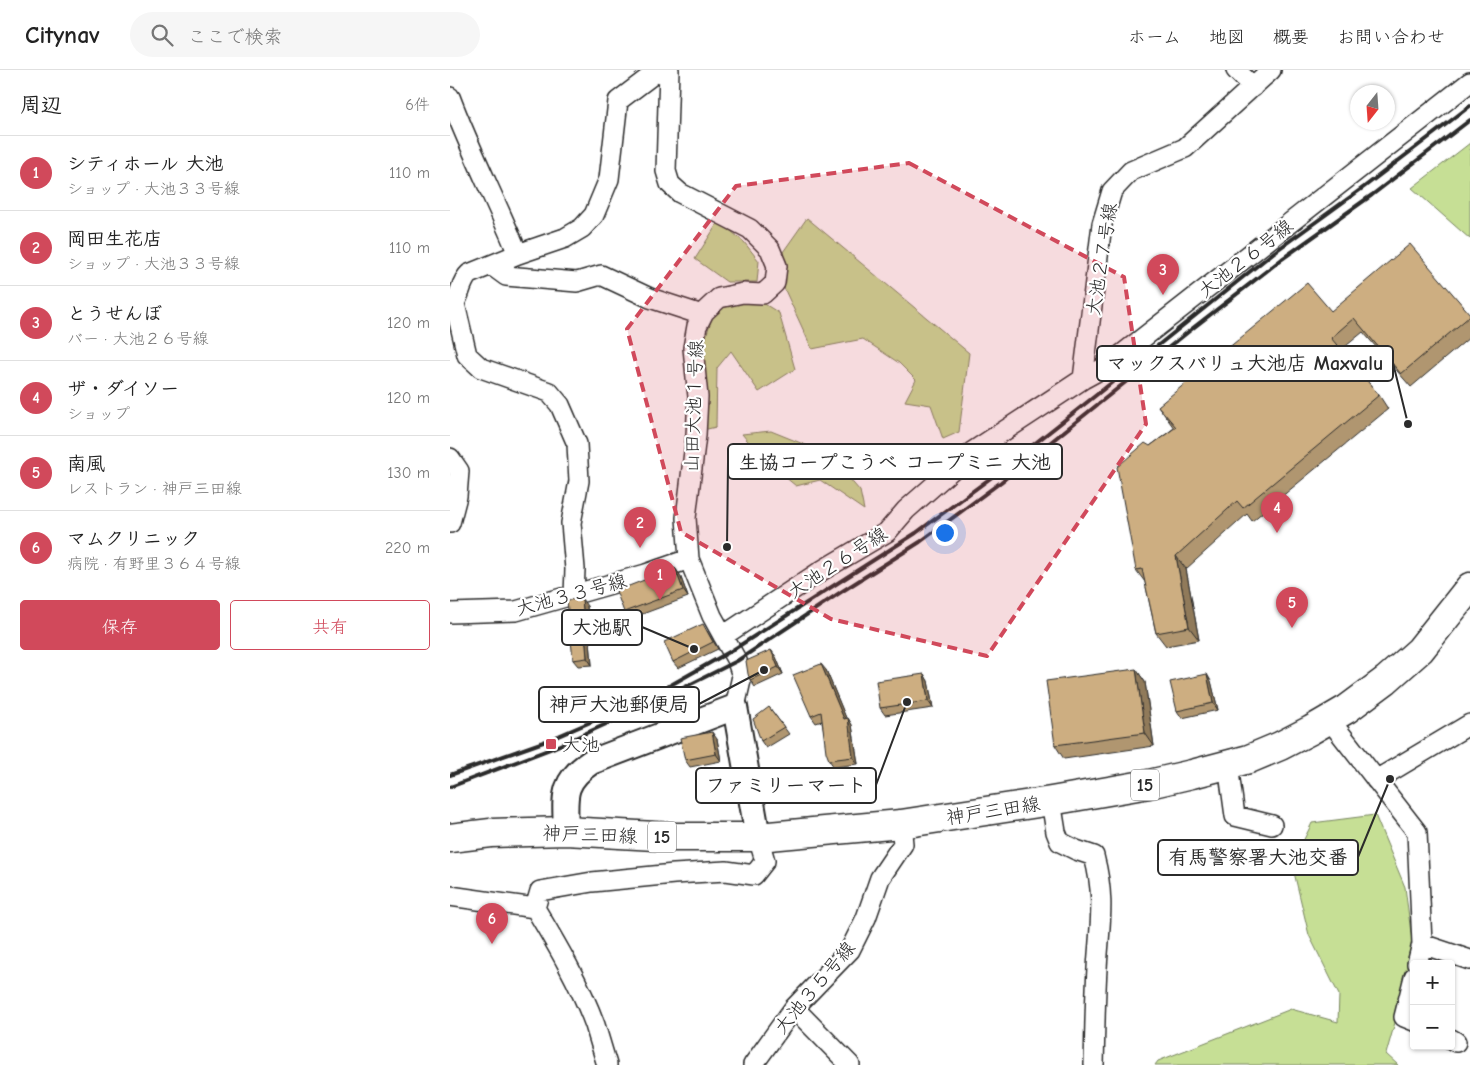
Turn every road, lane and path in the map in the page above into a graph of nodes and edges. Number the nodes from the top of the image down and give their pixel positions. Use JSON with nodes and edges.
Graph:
{"nodes":[{"id":1,"x":659,"y":70,"type":"edge"},
{"id":2,"x":669,"y":70,"type":"edge"},
{"id":3,"x":1236,"y":70,"type":"edge"},
{"id":4,"x":1271,"y":70,"type":"edge"},
{"id":5,"x":1470,"y":82,"type":"edge"},
{"id":6,"x":1253,"y":87,"type":"junction"},
{"id":7,"x":450,"y":98,"type":"edge"},
{"id":8,"x":457,"y":135,"type":"edge"},
{"id":9,"x":518,"y":254,"type":"junction"},
{"id":10,"x":491,"y":264,"type":"junction"},
{"id":11,"x":452,"y":306,"type":"edge"},
{"id":12,"x":702,"y":315,"type":"junction"},
{"id":13,"x":1083,"y":379,"type":"junction"},
{"id":14,"x":450,"y":458,"type":"edge"},
{"id":15,"x":450,"y":524,"type":"edge"},
{"id":16,"x":689,"y":559,"type":"junction"},
{"id":17,"x":1470,"y":587,"type":"edge"},
{"id":18,"x":574,"y":595,"type":"junction"},
{"id":19,"x":450,"y":614,"type":"edge"},
{"id":20,"x":724,"y":636,"type":"junction"},
{"id":21,"x":735,"y":707,"type":"junction"},
{"id":22,"x":1329,"y":719,"type":"junction"},
{"id":23,"x":1468,"y":729,"type":"edge"},
{"id":24,"x":1228,"y":765,"type":"junction"},
{"id":25,"x":1376,"y":780,"type":"junction"},
{"id":26,"x":1051,"y":801,"type":"junction"},
{"id":27,"x":901,"y":824,"type":"junction"},
{"id":28,"x":1272,"y":825,"type":"dead end"},
{"id":29,"x":566,"y":830,"type":"junction"},
{"id":30,"x":758,"y":837,"type":"junction"},
{"id":31,"x":450,"y":838,"type":"edge"},
{"id":32,"x":450,"y":896,"type":"edge"},
{"id":33,"x":535,"y":908,"type":"junction"},
{"id":34,"x":1422,"y":944,"type":"junction"},
{"id":35,"x":1418,"y":960,"type":"edge"},
{"id":36,"x":1470,"y":960,"type":"edge"},
{"id":37,"x":1410,"y":993,"type":"edge"},
{"id":38,"x":794,"y":1008,"type":"junction"},
{"id":39,"x":1410,"y":1019,"type":"edge"},
{"id":40,"x":607,"y":1065,"type":"edge"},
{"id":41,"x":753,"y":1065,"type":"edge"},
{"id":42,"x":850,"y":1065,"type":"edge"},
{"id":43,"x":1094,"y":1065,"type":"edge"}],
"edges":[{"from":1,"to":9,"type":"street"},
{"from":2,"to":12,"type":"street","name":"山田大池１号線"},
{"from":3,"to":6,"type":"street"},
{"from":4,"to":6,"type":"street","name":"大池２７号線"},
{"from":5,"to":13,"type":"street","name":"大池２６号線"},
{"from":6,"to":13,"type":"street","name":"大池２７号線"},
{"from":7,"to":8,"type":"street"},
{"from":8,"to":9,"type":"street"},
{"from":9,"to":10,"type":"street"},
{"from":10,"to":11,"type":"street"},
{"from":10,"to":12,"type":"street"},
{"from":11,"to":18,"type":"street"},
{"from":12,"to":16,"type":"street","name":"山田大池１号線"},
{"from":13,"to":20,"type":"street","name":"大池２６号線"},
{"from":14,"to":15,"type":"street"},
{"from":16,"to":18,"type":"street","name":"大池３３号線"},
{"from":16,"to":20,"type":"street","name":"山田大池１号線"},
{"from":17,"to":22,"type":"main road","name":"神戸三田線","number":"15"},
{"from":18,"to":19,"type":"street","name":"大池３３号線"},
{"from":20,"to":21,"type":"street","name":"山田大池１号線"},
{"from":21,"to":29,"type":"street"},
{"from":21,"to":30,"type":"street","name":"山田大池１号線"},
{"from":22,"to":24,"type":"main road","name":"神戸三田線","number":"15"},
{"from":22,"to":25,"type":"street"},
{"from":23,"to":25,"type":"street"},
{"from":24,"to":26,"type":"main road","name":"神戸三田線","number":"15"},
{"from":24,"to":28,"type":"street"},
{"from":25,"to":34,"type":"street"},
{"from":26,"to":27,"type":"main road","name":"神戸三田線","number":"15"},
{"from":26,"to":43,"type":"street"},
{"from":27,"to":30,"type":"main road","name":"神戸三田線","number":"15"},
{"from":27,"to":38,"type":"street","name":"大池３５号線"},
{"from":29,"to":30,"type":"main road","name":"神戸三田線","number":"15"},
{"from":29,"to":31,"type":"main road","name":"神戸三田線","number":"15"},
{"from":30,"to":33,"type":"street"},
{"from":32,"to":33,"type":"street"},
{"from":33,"to":40,"type":"street"},
{"from":34,"to":35,"type":"street"},
{"from":34,"to":36,"type":"street"},
{"from":37,"to":39,"type":"street"},
{"from":38,"to":41,"type":"street","name":"大池３５号線"},
{"from":38,"to":42,"type":"street"}]}
